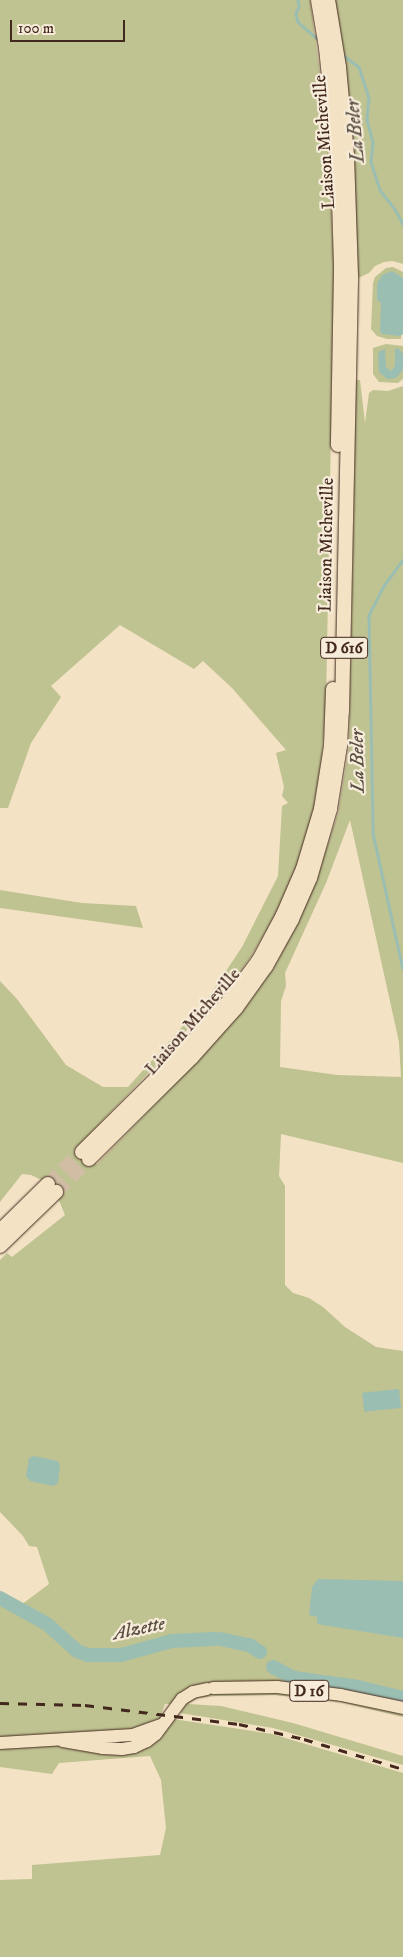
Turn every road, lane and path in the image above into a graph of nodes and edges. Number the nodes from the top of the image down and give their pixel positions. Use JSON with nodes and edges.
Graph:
{"nodes":[{"id":1,"x":318,"y":0,"type":"edge"},
{"id":2,"x":328,"y":0,"type":"edge"},
{"id":3,"x":331,"y":46,"type":"junction"},
{"id":4,"x":85,"y":1156,"type":"tunnel mouth"},
{"id":5,"x":0,"y":1231,"type":"edge"},
{"id":6,"x":0,"y":1246,"type":"edge"},
{"id":7,"x":403,"y":1708,"type":"edge"},
{"id":8,"x":0,"y":1743,"type":"edge"}],
"edges":[{"from":1,"to":3,"type":"highway","name":"Liaison Micheville","number":"D 616"},
{"from":2,"to":3,"type":"highway","name":"Liaison Micheville","number":"D 616"},
{"from":3,"to":4,"type":"highway","name":"Liaison Micheville","number":"D 616"},
{"from":5,"to":6,"type":"highway"},
{"from":7,"to":8,"type":"main road","number":"D 16"}]}
